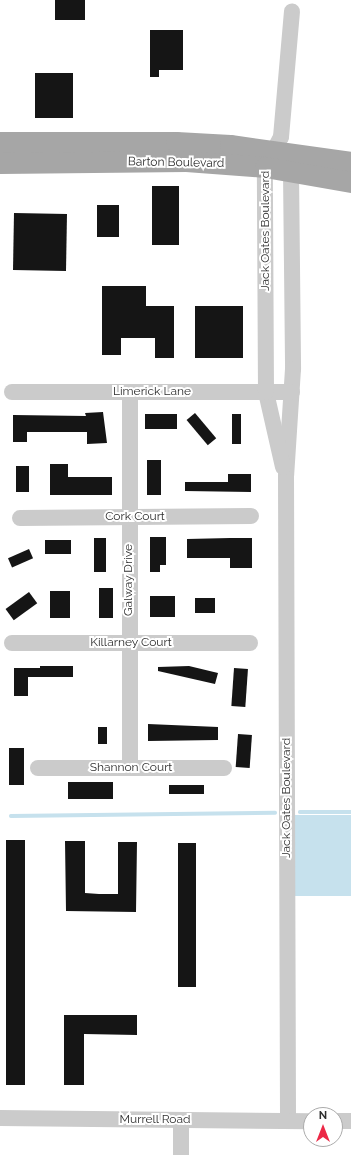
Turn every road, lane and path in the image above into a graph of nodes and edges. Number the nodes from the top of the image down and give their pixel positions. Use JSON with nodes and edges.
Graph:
{"nodes":[{"id":1,"x":292,"y":12,"type":"dead end"},
{"id":2,"x":0,"y":142,"type":"edge"},
{"id":3,"x":123,"y":152,"type":"junction"},
{"id":4,"x":270,"y":158,"type":"junction"},
{"id":5,"x":351,"y":162,"type":"edge"},
{"id":6,"x":0,"y":163,"type":"edge"},
{"id":7,"x":292,"y":171,"type":"junction"},
{"id":8,"x":351,"y":182,"type":"edge"},
{"id":9,"x":12,"y":392,"type":"dead end"},
{"id":10,"x":130,"y":392,"type":"junction"},
{"id":11,"x":266,"y":392,"type":"junction"},
{"id":12,"x":292,"y":392,"type":"junction"},
{"id":13,"x":286,"y":476,"type":"junction"},
{"id":14,"x":251,"y":516,"type":"dead end"},
{"id":15,"x":129,"y":517,"type":"junction"},
{"id":16,"x":20,"y":518,"type":"dead end"},
{"id":17,"x":12,"y":643,"type":"dead end"},
{"id":18,"x":129,"y":643,"type":"junction"},
{"id":19,"x":250,"y":643,"type":"dead end"},
{"id":20,"x":130,"y":767,"type":"junction"},
{"id":21,"x":38,"y":768,"type":"dead end"},
{"id":22,"x":224,"y":768,"type":"dead end"},
{"id":23,"x":0,"y":1118,"type":"edge"},
{"id":24,"x":181,"y":1120,"type":"junction"},
{"id":25,"x":288,"y":1120,"type":"junction"},
{"id":26,"x":303,"y":1120,"type":"edge"},
{"id":27,"x":181,"y":1155,"type":"edge"}],
"edges":[{"from":1,"to":4,"type":"street","name":"Jack Oates Boulevard"},
{"from":2,"to":3,"type":"main road","name":"Barton Boulevard"},
{"from":3,"to":4,"type":"main road","name":"Barton Boulevard"},
{"from":3,"to":6,"type":"main road","name":"Barton Boulevard"},
{"from":4,"to":5,"type":"main road","name":"Barton Boulevard"},
{"from":4,"to":7,"type":"main road","name":"Barton Boulevard"},
{"from":4,"to":11,"type":"street","name":"Jack Oates Boulevard"},
{"from":7,"to":8,"type":"main road","name":"Barton Boulevard"},
{"from":7,"to":12,"type":"street","name":"Jack Oates Boulevard"},
{"from":9,"to":10,"type":"street","name":"Limerick Lane"},
{"from":10,"to":11,"type":"street","name":"Limerick Lane"},
{"from":10,"to":15,"type":"street","name":"Galway Drive"},
{"from":11,"to":12,"type":"street","name":"Limerick Lane"},
{"from":11,"to":13,"type":"street","name":"Jack Oates Boulevard"},
{"from":12,"to":13,"type":"street","name":"Jack Oates Boulevard"},
{"from":13,"to":25,"type":"street","name":"Jack Oates Boulevard"},
{"from":14,"to":15,"type":"street","name":"Cork Court"},
{"from":15,"to":16,"type":"street","name":"Cork Court"},
{"from":15,"to":18,"type":"street","name":"Galway Drive"},
{"from":17,"to":18,"type":"street","name":"Killarney Court"},
{"from":18,"to":19,"type":"street","name":"Killarney Court"},
{"from":18,"to":20,"type":"street","name":"Galway Drive"},
{"from":20,"to":21,"type":"street","name":"Shannon Court"},
{"from":20,"to":22,"type":"street","name":"Shannon Court"},
{"from":23,"to":24,"type":"street","name":"Murrell Road"},
{"from":24,"to":25,"type":"street","name":"Murrell Road"},
{"from":24,"to":27,"type":"street"},
{"from":25,"to":26,"type":"street","name":"Murrell Road"}]}
